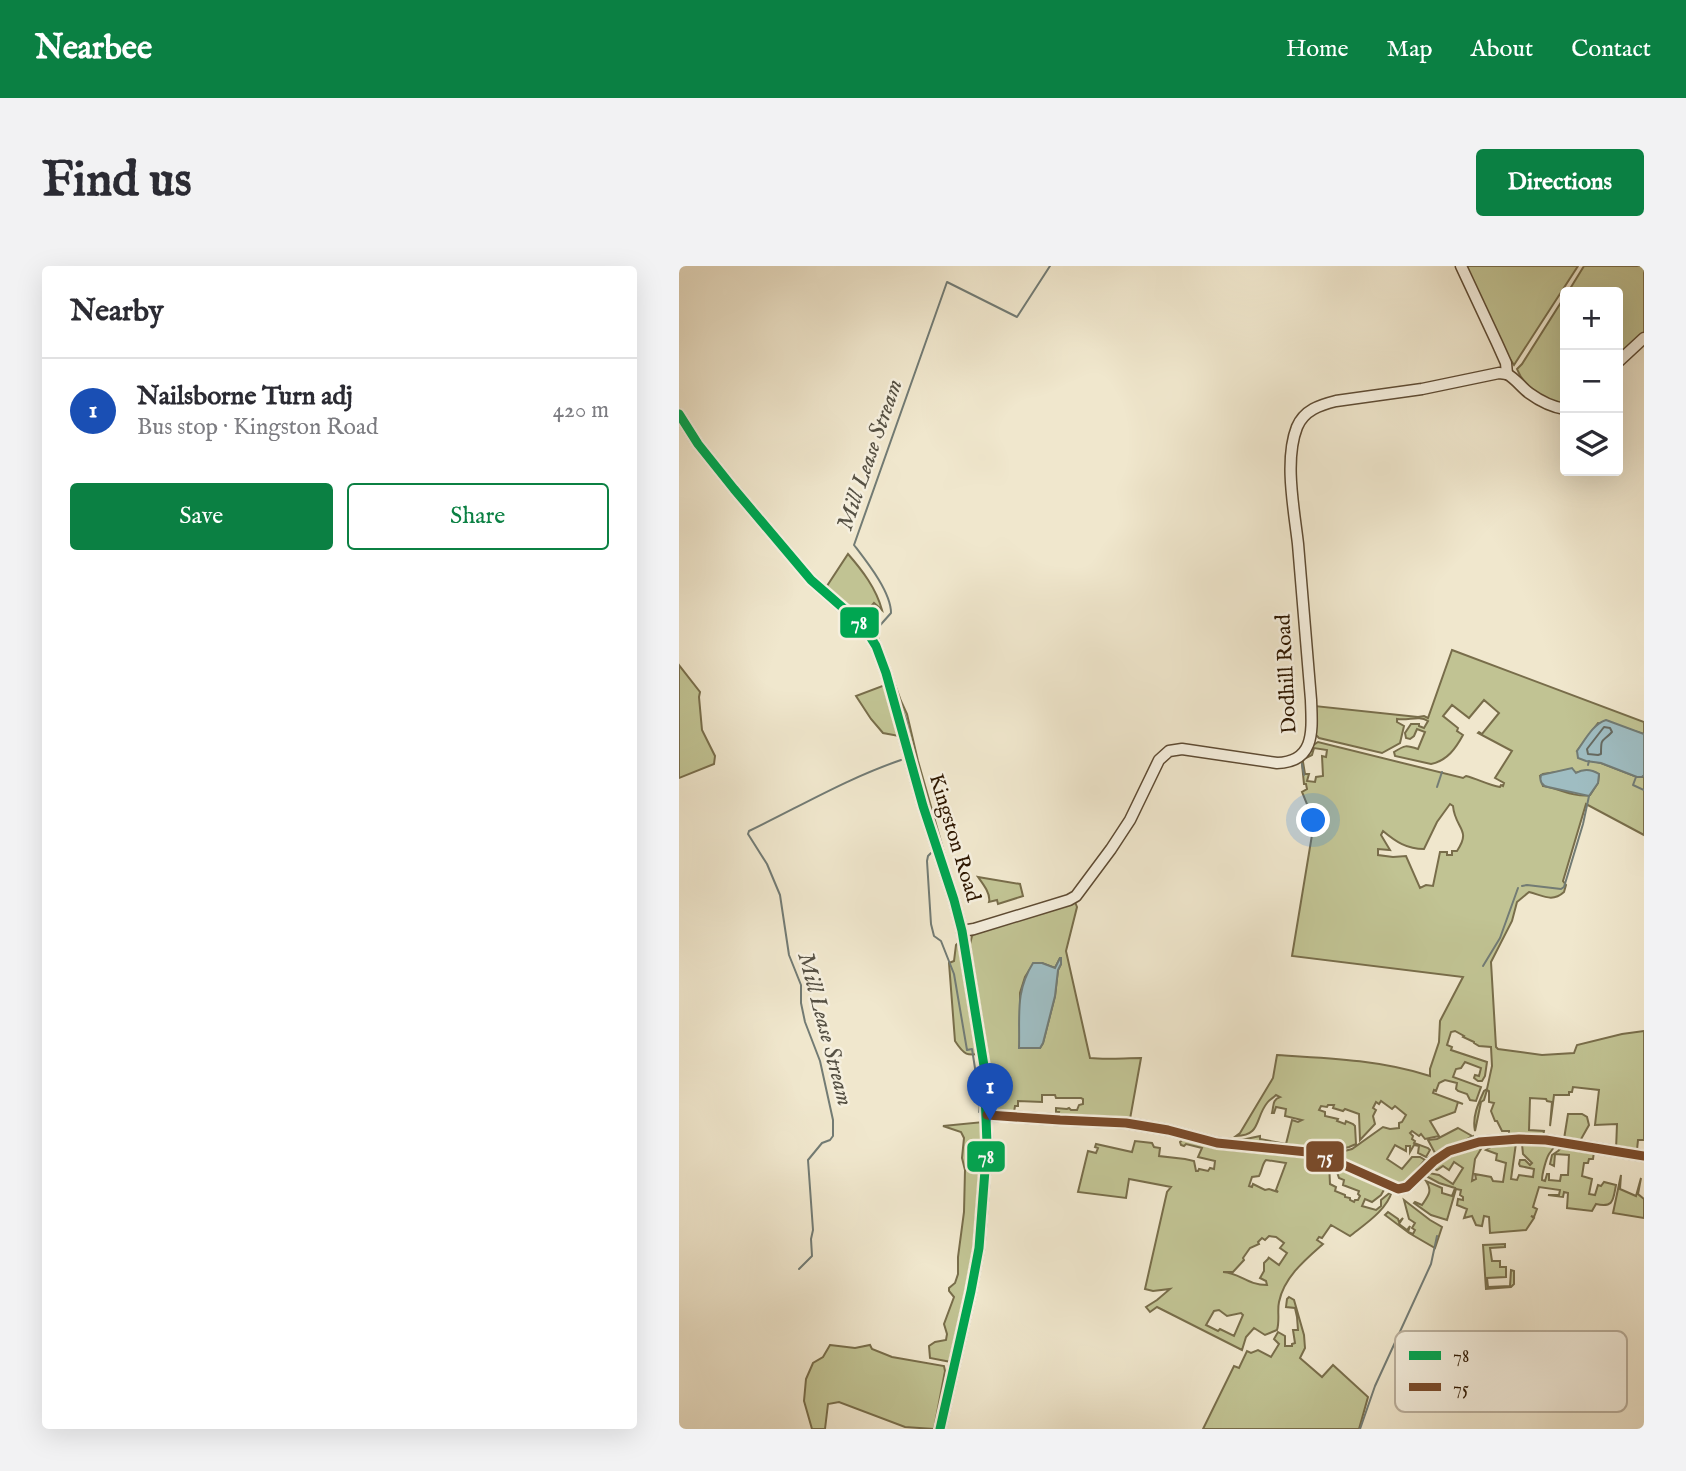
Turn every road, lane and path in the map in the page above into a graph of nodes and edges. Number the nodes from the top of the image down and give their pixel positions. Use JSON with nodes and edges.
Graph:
{"nodes":[{"id":1,"x":1461,"y":266,"type":"edge"},
{"id":2,"x":1644,"y":338,"type":"edge"},
{"id":3,"x":1623,"y":357,"type":"edge"},
{"id":4,"x":1507,"y":374,"type":"junction"},
{"id":5,"x":1560,"y":408,"type":"edge"},
{"id":6,"x":679,"y":415,"type":"edge"},
{"id":7,"x":962,"y":931,"type":"junction"},
{"id":8,"x":987,"y":1115,"type":"junction"},
{"id":9,"x":1644,"y":1156,"type":"edge"},
{"id":10,"x":940,"y":1429,"type":"edge"}],
"edges":[{"from":1,"to":4,"type":"street"},
{"from":2,"to":3,"type":"street"},
{"from":4,"to":5,"type":"street"},
{"from":4,"to":7,"type":"street","name":"Dodhill Road"},
{"from":6,"to":7,"type":"street","name":"Kingston Road"},
{"from":7,"to":8,"type":"street","name":"Kingston Road"},
{"from":8,"to":9,"type":"street"},
{"from":8,"to":10,"type":"street","name":"Kingston Road"}]}
